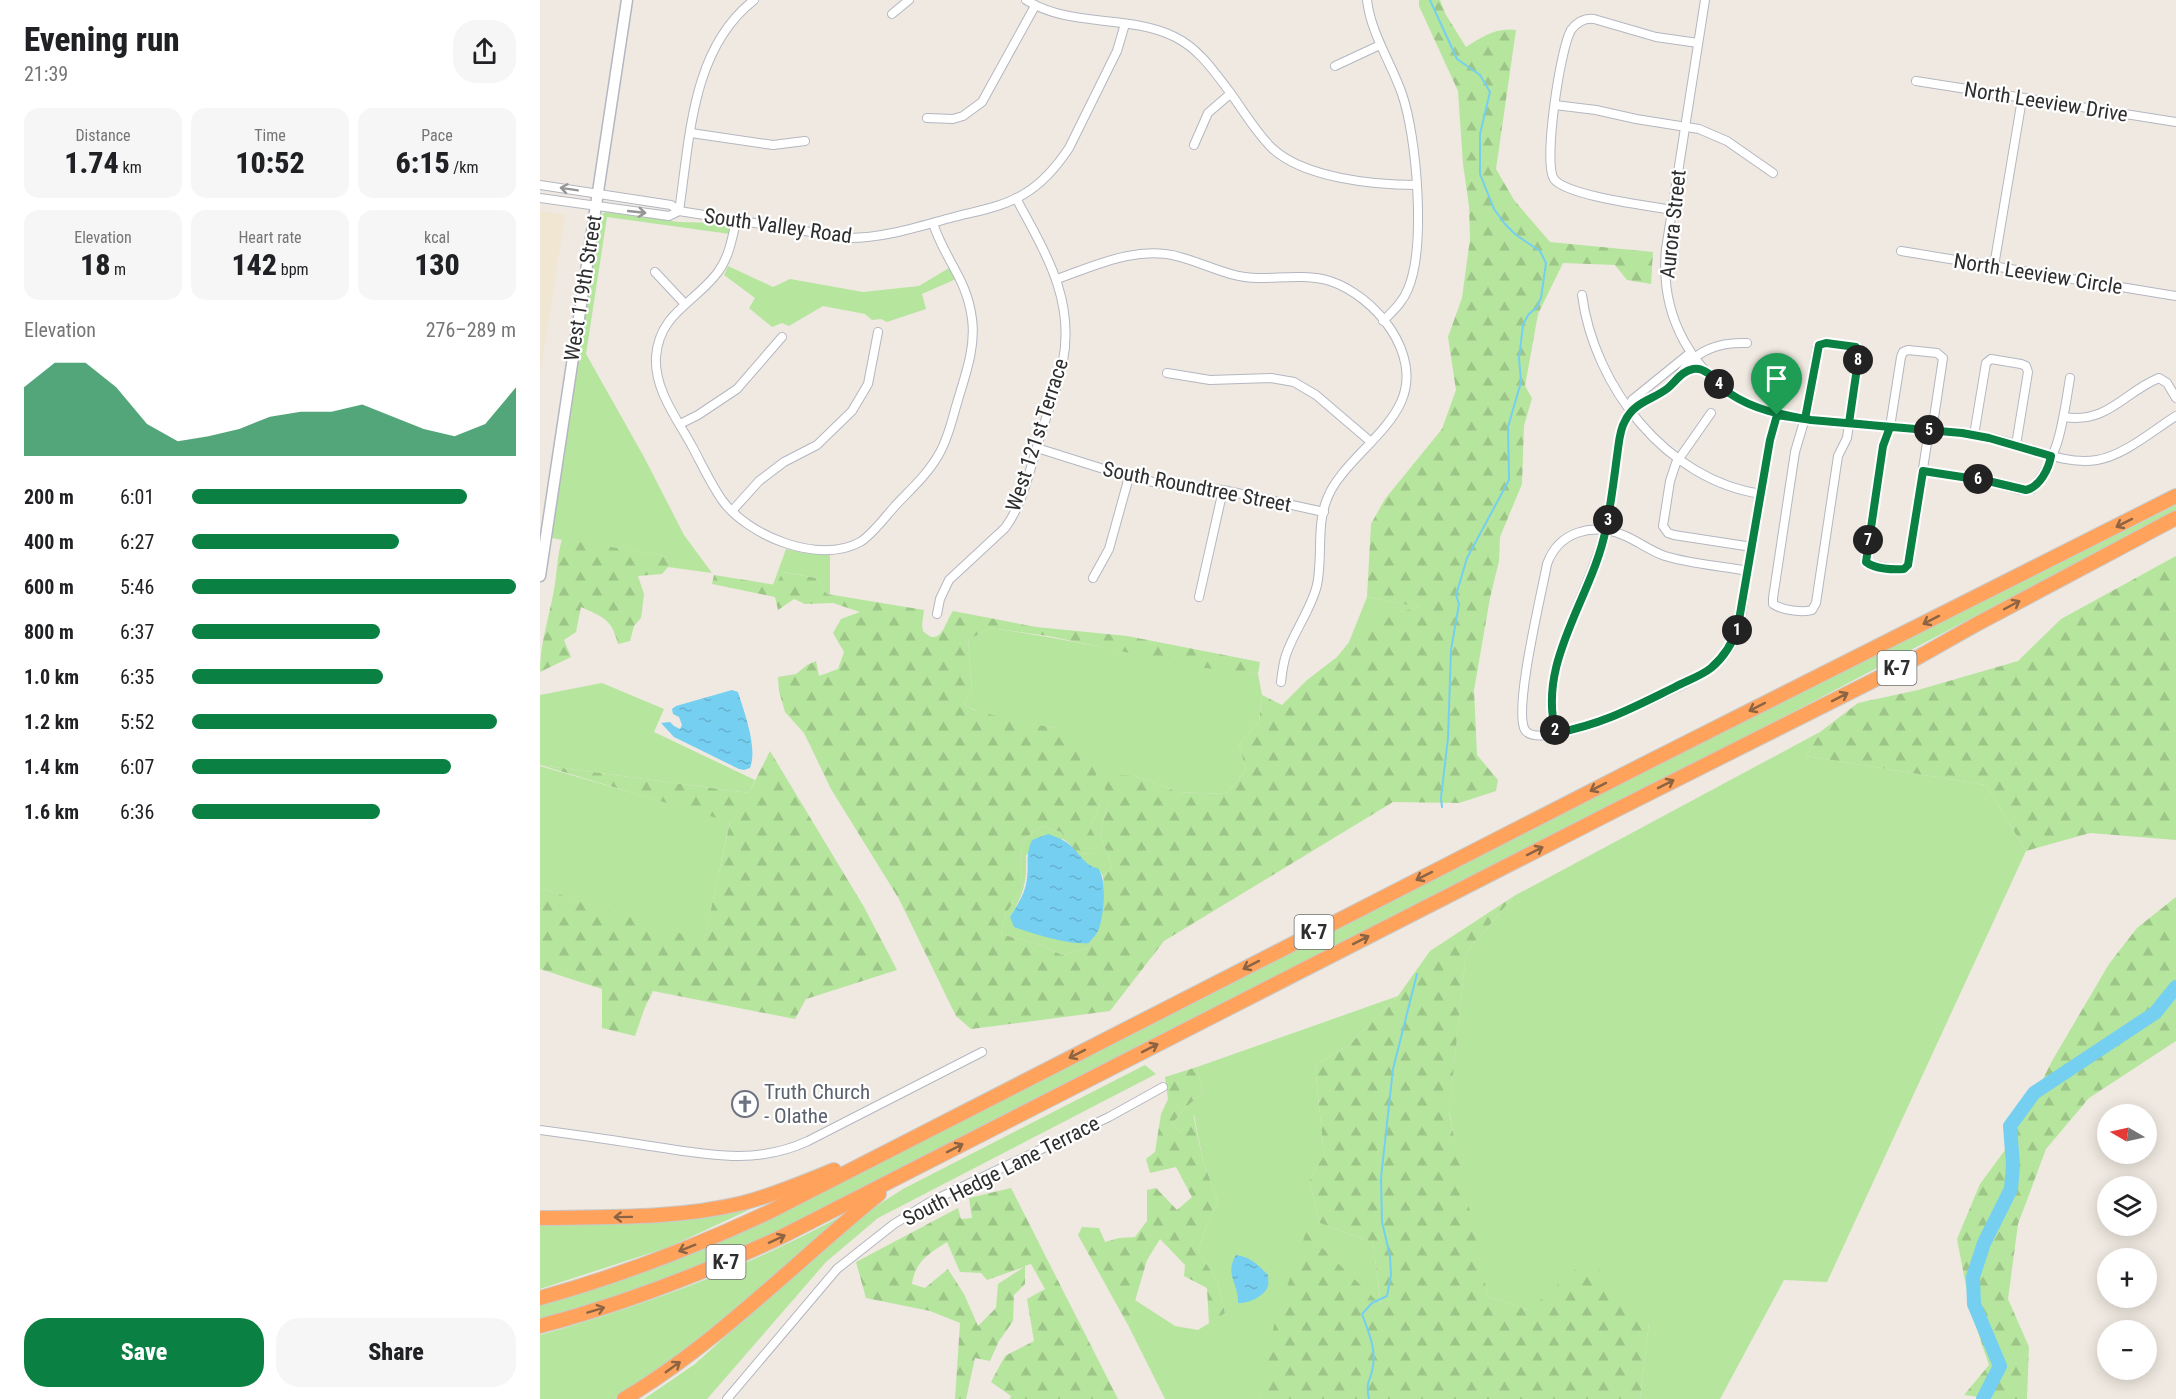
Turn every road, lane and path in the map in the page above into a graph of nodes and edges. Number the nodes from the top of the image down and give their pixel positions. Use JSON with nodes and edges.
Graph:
{"nodes":[{"id":1,"x":627,"y":0,"type":"edge"},
{"id":2,"x":754,"y":0,"type":"edge"},
{"id":3,"x":909,"y":0,"type":"edge"},
{"id":4,"x":1026,"y":0,"type":"edge"},
{"id":5,"x":1367,"y":0,"type":"edge"},
{"id":6,"x":1705,"y":0,"type":"edge"},
{"id":7,"x":1035,"y":6,"type":"junction"},
{"id":8,"x":892,"y":14,"type":"dead end"},
{"id":9,"x":1125,"y":24,"type":"junction"},
{"id":10,"x":1698,"y":43,"type":"junction"},
{"id":11,"x":1380,"y":45,"type":"junction"},
{"id":12,"x":1335,"y":66,"type":"dead end"},
{"id":13,"x":1916,"y":81,"type":"dead end"},
{"id":14,"x":1230,"y":93,"type":"junction"},
{"id":15,"x":2022,"y":99,"type":"junction"},
{"id":16,"x":1555,"y":105,"type":"junction"},
{"id":17,"x":927,"y":118,"type":"dead end"},
{"id":18,"x":2176,"y":123,"type":"edge"},
{"id":19,"x":1685,"y":127,"type":"junction"},
{"id":20,"x":691,"y":133,"type":"junction"},
{"id":21,"x":805,"y":141,"type":"dead end"},
{"id":22,"x":1194,"y":145,"type":"dead end"},
{"id":23,"x":1773,"y":173,"type":"dead end"},
{"id":24,"x":540,"y":184,"type":"edge"},
{"id":25,"x":1416,"y":185,"type":"junction"},
{"id":26,"x":597,"y":193,"type":"junction"},
{"id":27,"x":540,"y":198,"type":"edge"},
{"id":28,"x":1016,"y":198,"type":"junction"},
{"id":29,"x":595,"y":207,"type":"junction"},
{"id":30,"x":1673,"y":210,"type":"junction"},
{"id":31,"x":679,"y":211,"type":"junction"},
{"id":32,"x":736,"y":221,"type":"junction"},
{"id":33,"x":933,"y":223,"type":"junction"},
{"id":34,"x":1901,"y":251,"type":"dead end"},
{"id":35,"x":1994,"y":266,"type":"junction"},
{"id":36,"x":655,"y":272,"type":"dead end"},
{"id":37,"x":1057,"y":279,"type":"junction"},
{"id":38,"x":1582,"y":295,"type":"dead end"},
{"id":39,"x":2176,"y":296,"type":"edge"},
{"id":40,"x":685,"y":304,"type":"junction"},
{"id":41,"x":1383,"y":321,"type":"junction"},
{"id":42,"x":878,"y":332,"type":"dead end"},
{"id":43,"x":782,"y":336,"type":"dead end"},
{"id":44,"x":1747,"y":343,"type":"dead end"},
{"id":45,"x":1692,"y":356,"type":"junction"},
{"id":46,"x":1703,"y":369,"type":"junction"},
{"id":47,"x":1167,"y":373,"type":"dead end"},
{"id":48,"x":1680,"y":375,"type":"junction"},
{"id":49,"x":2070,"y":378,"type":"dead end"},
{"id":50,"x":2176,"y":398,"type":"edge"},
{"id":51,"x":1631,"y":412,"type":"junction"},
{"id":52,"x":1711,"y":413,"type":"dead end"},
{"id":53,"x":1777,"y":415,"type":"junction"},
{"id":54,"x":2176,"y":416,"type":"edge"},
{"id":55,"x":2064,"y":417,"type":"junction"},
{"id":56,"x":1805,"y":419,"type":"junction"},
{"id":57,"x":1849,"y":423,"type":"junction"},
{"id":58,"x":680,"y":424,"type":"junction"},
{"id":59,"x":1890,"y":427,"type":"junction"},
{"id":60,"x":1931,"y":430,"type":"junction"},
{"id":61,"x":1974,"y":435,"type":"junction"},
{"id":62,"x":1371,"y":442,"type":"junction"},
{"id":63,"x":2016,"y":445,"type":"junction"},
{"id":64,"x":1037,"y":448,"type":"junction"},
{"id":65,"x":2051,"y":456,"type":"junction"},
{"id":66,"x":1680,"y":458,"type":"junction"},
{"id":67,"x":1923,"y":471,"type":"junction"},
{"id":68,"x":1129,"y":477,"type":"junction"},
{"id":69,"x":1223,"y":490,"type":"junction"},
{"id":70,"x":1761,"y":494,"type":"junction"},
{"id":71,"x":2176,"y":496,"type":"edge"},
{"id":72,"x":732,"y":511,"type":"junction"},
{"id":73,"x":1323,"y":512,"type":"junction"},
{"id":74,"x":2176,"y":518,"type":"edge"},
{"id":75,"x":1606,"y":530,"type":"junction"},
{"id":76,"x":1752,"y":548,"type":"junction"},
{"id":77,"x":1748,"y":571,"type":"junction"},
{"id":78,"x":540,"y":576,"type":"edge"},
{"id":79,"x":1093,"y":578,"type":"dead end"},
{"id":80,"x":1199,"y":597,"type":"dead end"},
{"id":81,"x":937,"y":614,"type":"dead end"},
{"id":82,"x":1281,"y":682,"type":"dead end"},
{"id":83,"x":1556,"y":733,"type":"junction"},
{"id":84,"x":982,"y":1052,"type":"dead end"},
{"id":85,"x":1163,"y":1087,"type":"dead end"},
{"id":86,"x":540,"y":1130,"type":"edge"},
{"id":87,"x":891,"y":1149,"type":"junction"},
{"id":88,"x":903,"y":1175,"type":"junction"},
{"id":89,"x":540,"y":1218,"type":"edge"},
{"id":90,"x":540,"y":1298,"type":"edge"},
{"id":91,"x":540,"y":1326,"type":"edge"},
{"id":92,"x":624,"y":1399,"type":"edge"},
{"id":93,"x":727,"y":1399,"type":"edge"}],
"edges":[{"from":1,"to":26,"type":"main road","name":"West 119th Street"},
{"from":2,"to":20,"type":"street"},
{"from":3,"to":8,"type":"street"},
{"from":4,"to":7,"type":"street"},
{"from":5,"to":11,"type":"street"},
{"from":6,"to":10,"type":"street","name":"Aurora Street"},
{"from":7,"to":9,"type":"street"},
{"from":7,"to":17,"type":"street"},
{"from":9,"to":14,"type":"street"},
{"from":9,"to":28,"type":"street"},
{"from":10,"to":16,"type":"street"},
{"from":10,"to":19,"type":"street","name":"Aurora Street"},
{"from":11,"to":12,"type":"street"},
{"from":11,"to":25,"type":"street"},
{"from":13,"to":15,"type":"street","name":"North Leeview Drive"},
{"from":14,"to":22,"type":"street"},
{"from":14,"to":25,"type":"street"},
{"from":15,"to":18,"type":"street","name":"North Leeview Drive"},
{"from":15,"to":35,"type":"street"},
{"from":16,"to":19,"type":"street"},
{"from":16,"to":30,"type":"street"},
{"from":19,"to":23,"type":"street"},
{"from":19,"to":30,"type":"street","name":"Aurora Street"},
{"from":20,"to":21,"type":"street"},
{"from":20,"to":31,"type":"street"},
{"from":26,"to":24,"type":"street","name":"South Valley Road","one_way":true},
{"from":25,"to":41,"type":"street"},
{"from":26,"to":29,"type":"main road","name":"West 119th Street"},
{"from":26,"to":31,"type":"street","name":"South Valley Road"},
{"from":27,"to":29,"type":"street","name":"South Valley Road"},
{"from":28,"to":33,"type":"street","name":"South Valley Road"},
{"from":28,"to":37,"type":"street","name":"West 121st Terrace"},
{"from":29,"to":31,"type":"street","name":"South Valley Road","one_way":true},
{"from":29,"to":78,"type":"main road","name":"West 119th Street"},
{"from":30,"to":45,"type":"street","name":"Aurora Street"},
{"from":31,"to":32,"type":"street","name":"South Valley Road"},
{"from":32,"to":33,"type":"street","name":"South Valley Road"},
{"from":32,"to":40,"type":"street"},
{"from":33,"to":72,"type":"street"},
{"from":34,"to":35,"type":"street","name":"North Leeview Circle"},
{"from":35,"to":39,"type":"street","name":"North Leeview Circle"},
{"from":36,"to":40,"type":"street"},
{"from":37,"to":41,"type":"street"},
{"from":37,"to":64,"type":"street","name":"West 121st Terrace"},
{"from":38,"to":51,"type":"street"},
{"from":40,"to":58,"type":"street"},
{"from":41,"to":62,"type":"street"},
{"from":42,"to":72,"type":"street"},
{"from":43,"to":58,"type":"street"},
{"from":44,"to":45,"type":"street"},
{"from":45,"to":46,"type":"street","name":"Aurora Street"},
{"from":45,"to":48,"type":"street"},
{"from":45,"to":51,"type":"street"},
{"from":46,"to":48,"type":"street"},
{"from":46,"to":53,"type":"street","name":"Aurora Street"},
{"from":47,"to":62,"type":"street"},
{"from":48,"to":51,"type":"street"},
{"from":49,"to":55,"type":"street"},
{"from":50,"to":55,"type":"street"},
{"from":51,"to":66,"type":"street"},
{"from":51,"to":75,"type":"street"},
{"from":52,"to":66,"type":"street"},
{"from":53,"to":56,"type":"street","name":"Aurora Street"},
{"from":53,"to":70,"type":"street"},
{"from":54,"to":65,"type":"street","name":"Aurora Street"},
{"from":55,"to":65,"type":"street"},
{"from":56,"to":57,"type":"street","name":"Aurora Street"},
{"from":56,"to":57,"type":"street"},
{"from":56,"to":57,"type":"street"},
{"from":57,"to":59,"type":"street","name":"Aurora Street"},
{"from":58,"to":72,"type":"street"},
{"from":59,"to":60,"type":"street","name":"Aurora Street"},
{"from":59,"to":60,"type":"street"},
{"from":59,"to":67,"type":"street"},
{"from":60,"to":61,"type":"street","name":"Aurora Street"},
{"from":60,"to":67,"type":"street"},
{"from":61,"to":63,"type":"street","name":"Aurora Street"},
{"from":61,"to":63,"type":"street"},
{"from":62,"to":73,"type":"street"},
{"from":63,"to":65,"type":"street","name":"Aurora Street"},
{"from":64,"to":68,"type":"street","name":"South Roundtree Street"},
{"from":64,"to":81,"type":"street","name":"West 121st Terrace"},
{"from":65,"to":67,"type":"street"},
{"from":66,"to":70,"type":"street"},
{"from":66,"to":76,"type":"street"},
{"from":68,"to":69,"type":"street","name":"South Roundtree Street"},
{"from":68,"to":79,"type":"street"},
{"from":69,"to":73,"type":"street","name":"South Roundtree Street"},
{"from":69,"to":80,"type":"street"},
{"from":70,"to":76,"type":"street"},
{"from":71,"to":87,"type":"highway","number":"K-7","one_way":true},
{"from":73,"to":82,"type":"street"},
{"from":88,"to":74,"type":"highway","number":"K-7","one_way":true},
{"from":75,"to":77,"type":"street"},
{"from":75,"to":83,"type":"street"},
{"from":75,"to":83,"type":"street"},
{"from":76,"to":77,"type":"street"},
{"from":77,"to":83,"type":"street"},
{"from":84,"to":86,"type":"street"},
{"from":85,"to":93,"type":"street","name":"South Hedge Lane Terrace"},
{"from":87,"to":89,"type":"highway","one_way":true},
{"from":87,"to":90,"type":"highway","number":"K-7","one_way":true},
{"from":91,"to":88,"type":"highway","number":"K-7","one_way":true},
{"from":92,"to":88,"type":"highway","one_way":true}]}
